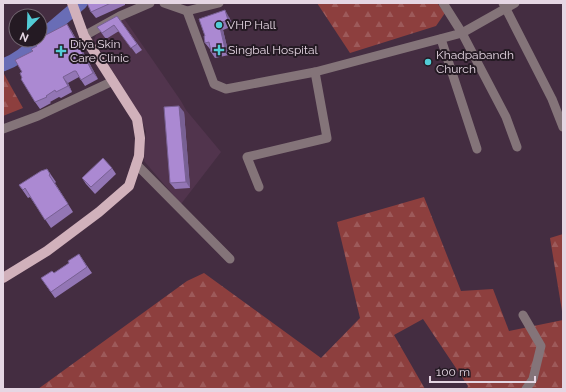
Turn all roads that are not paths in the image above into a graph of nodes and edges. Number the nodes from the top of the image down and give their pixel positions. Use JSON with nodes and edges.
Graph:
{"nodes":[{"id":1,"x":72,"y":3,"type":"edge"},
{"id":2,"x":150,"y":3,"type":"edge"},
{"id":3,"x":164,"y":3,"type":"edge"},
{"id":4,"x":219,"y":3,"type":"edge"},
{"id":5,"x":443,"y":3,"type":"edge"},
{"id":6,"x":516,"y":3,"type":"edge"},
{"id":7,"x":505,"y":6,"type":"edge"},
{"id":8,"x":187,"y":10,"type":"junction"},
{"id":9,"x":83,"y":31,"type":"junction"},
{"id":10,"x":462,"y":33,"type":"junction"},
{"id":11,"x":441,"y":39,"type":"junction"},
{"id":12,"x":315,"y":72,"type":"junction"},
{"id":13,"x":113,"y":81,"type":"junction"},
{"id":14,"x":563,"y":127,"type":"edge"},
{"id":15,"x":3,"y":129,"type":"edge"},
{"id":16,"x":517,"y":147,"type":"dead end"},
{"id":17,"x":476,"y":149,"type":"dead end"},
{"id":18,"x":136,"y":164,"type":"junction"},
{"id":19,"x":258,"y":187,"type":"dead end"},
{"id":20,"x":230,"y":259,"type":"dead end"},
{"id":21,"x":3,"y":278,"type":"edge"},
{"id":22,"x":523,"y":315,"type":"dead end"},
{"id":23,"x":526,"y":389,"type":"edge"}],
"edges":[{"from":1,"to":9,"type":"main road"},
{"from":2,"to":9,"type":"street"},
{"from":3,"to":8,"type":"street"},
{"from":4,"to":8,"type":"street"},
{"from":5,"to":10,"type":"street"},
{"from":6,"to":7,"type":"street"},
{"from":7,"to":10,"type":"street"},
{"from":7,"to":14,"type":"street"},
{"from":8,"to":12,"type":"street"},
{"from":9,"to":13,"type":"main road"},
{"from":10,"to":11,"type":"street"},
{"from":10,"to":16,"type":"street"},
{"from":11,"to":12,"type":"street"},
{"from":11,"to":17,"type":"street"},
{"from":12,"to":19,"type":"street"},
{"from":13,"to":15,"type":"street"},
{"from":13,"to":18,"type":"main road"},
{"from":18,"to":20,"type":"street"},
{"from":18,"to":21,"type":"main road"},
{"from":22,"to":23,"type":"street"}]}
